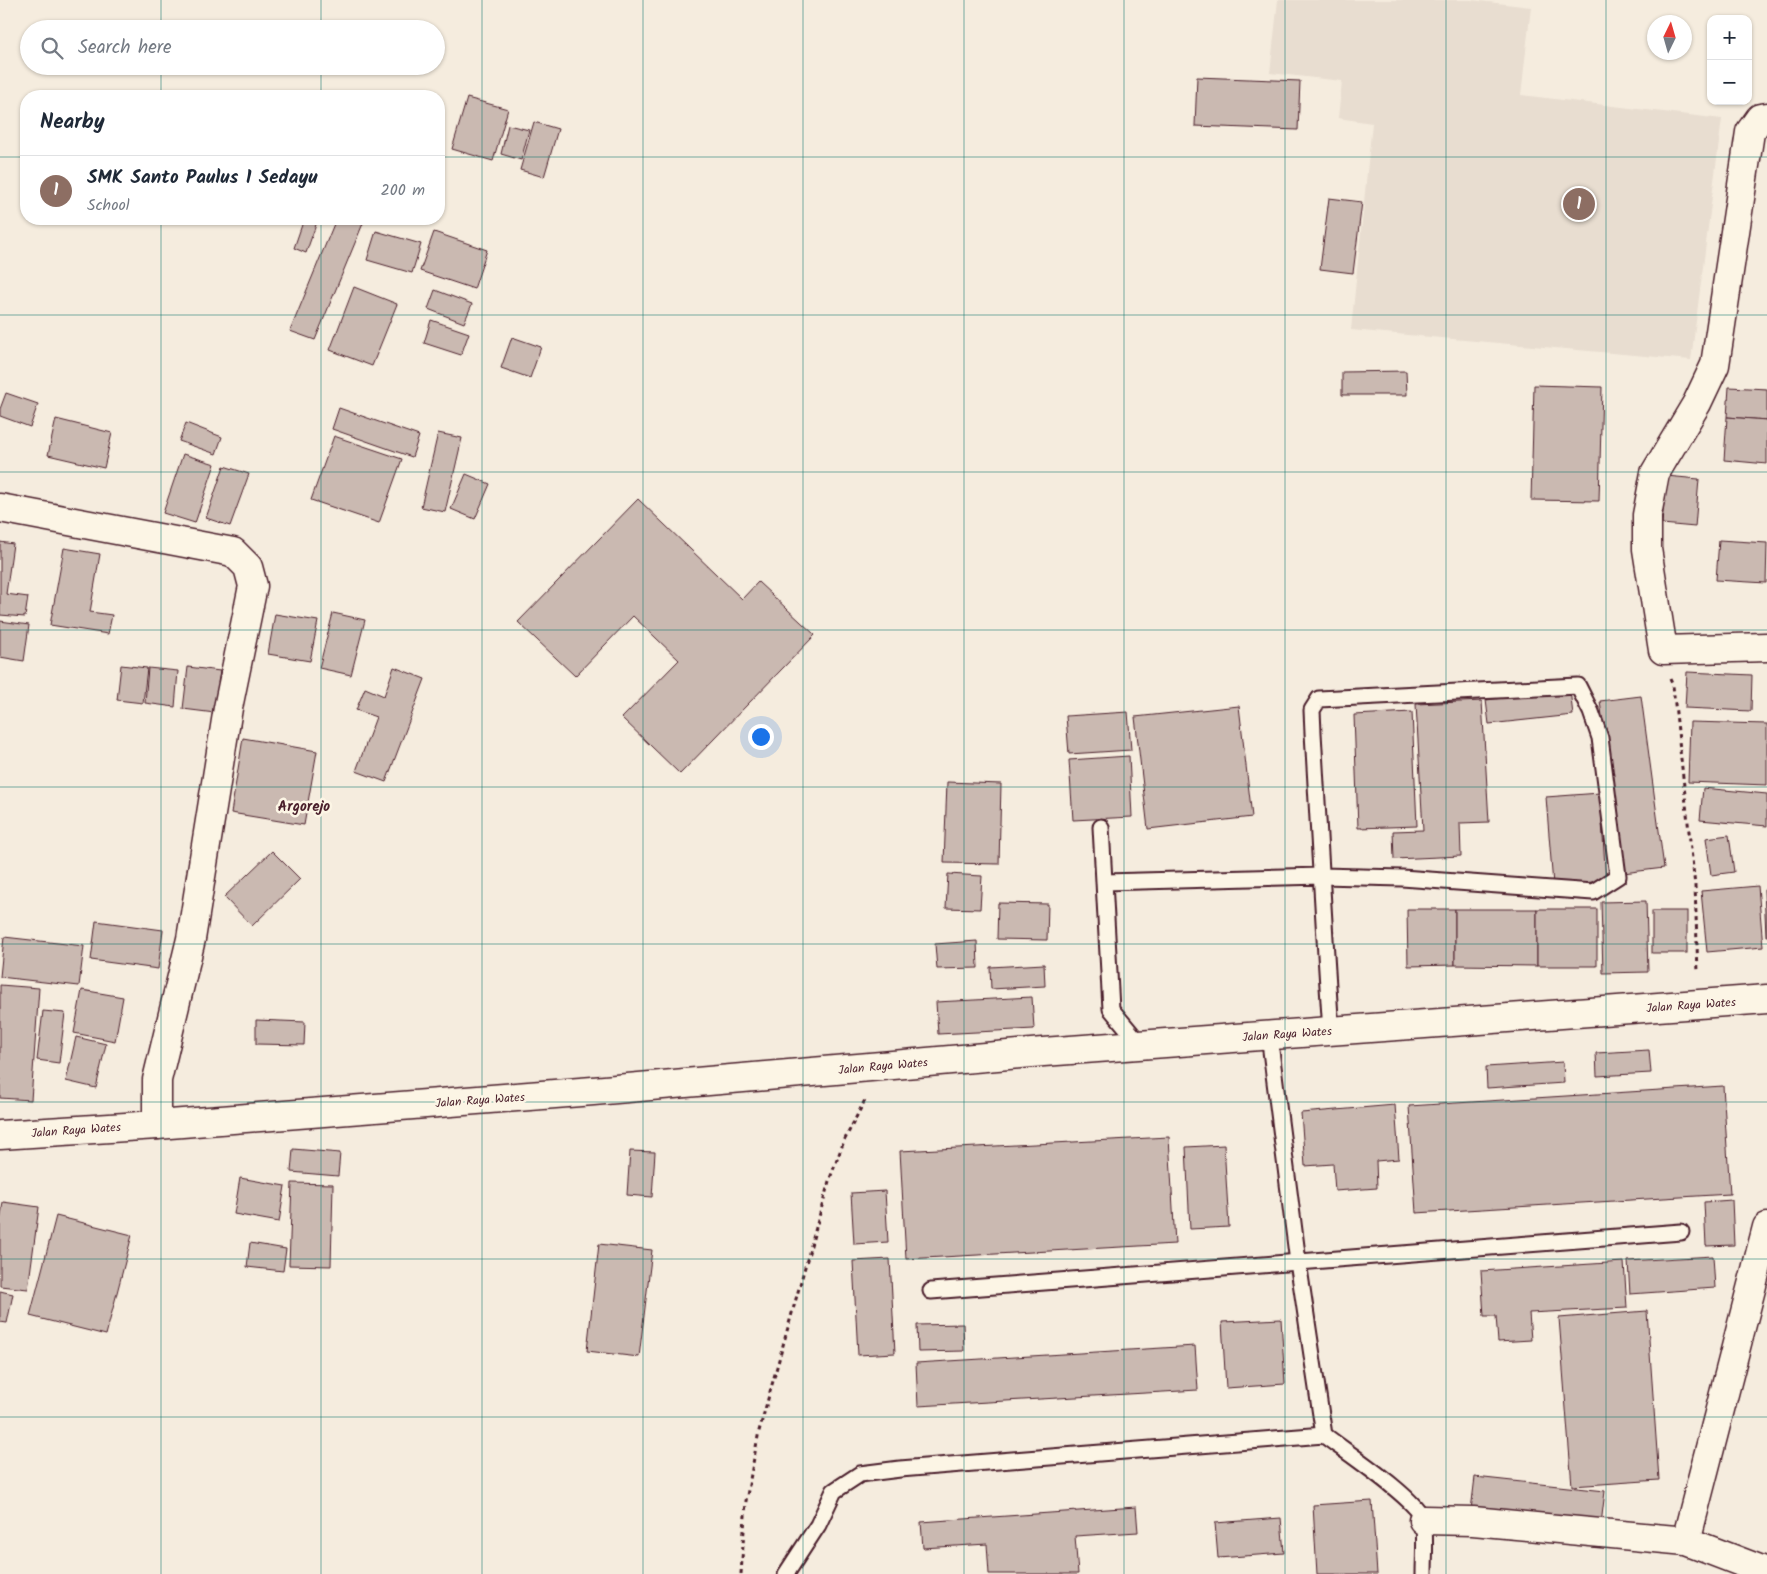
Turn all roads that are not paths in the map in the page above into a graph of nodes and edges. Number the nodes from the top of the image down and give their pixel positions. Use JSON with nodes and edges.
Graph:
{"nodes":[{"id":1,"x":1767,"y":116,"type":"edge"},
{"id":2,"x":0,"y":508,"type":"edge"},
{"id":3,"x":1767,"y":647,"type":"edge"},
{"id":4,"x":1101,"y":827,"type":"dead end"},
{"id":5,"x":1322,"y":876,"type":"junction"},
{"id":6,"x":1105,"y":882,"type":"junction"},
{"id":7,"x":1767,"y":999,"type":"edge"},
{"id":8,"x":1331,"y":1031,"type":"junction"},
{"id":9,"x":1269,"y":1036,"type":"junction"},
{"id":10,"x":1141,"y":1045,"type":"junction"},
{"id":11,"x":157,"y":1125,"type":"junction"},
{"id":12,"x":0,"y":1135,"type":"edge"},
{"id":13,"x":1767,"y":1227,"type":"edge"},
{"id":14,"x":1681,"y":1232,"type":"dead end"},
{"id":15,"x":1298,"y":1262,"type":"junction"},
{"id":16,"x":930,"y":1290,"type":"dead end"},
{"id":17,"x":1324,"y":1435,"type":"junction"},
{"id":18,"x":1423,"y":1520,"type":"junction"},
{"id":19,"x":1686,"y":1540,"type":"junction"},
{"id":20,"x":1767,"y":1572,"type":"edge"},
{"id":21,"x":786,"y":1574,"type":"edge"},
{"id":22,"x":1424,"y":1574,"type":"edge"}],
"edges":[{"from":1,"to":3,"type":"main road"},
{"from":2,"to":11,"type":"main road"},
{"from":4,"to":6,"type":"lane"},
{"from":5,"to":5,"type":"lane"},
{"from":5,"to":6,"type":"lane"},
{"from":5,"to":8,"type":"lane"},
{"from":6,"to":10,"type":"lane"},
{"from":7,"to":8,"type":"main road","name":"Jalan Raya Wates"},
{"from":8,"to":9,"type":"main road","name":"Jalan Raya Wates"},
{"from":9,"to":10,"type":"main road","name":"Jalan Raya Wates"},
{"from":9,"to":15,"type":"lane"},
{"from":10,"to":11,"type":"main road","name":"Jalan Raya Wates"},
{"from":11,"to":12,"type":"main road","name":"Jalan Raya Wates"},
{"from":13,"to":19,"type":"main road"},
{"from":14,"to":15,"type":"lane"},
{"from":15,"to":16,"type":"lane"},
{"from":15,"to":17,"type":"lane"},
{"from":17,"to":18,"type":"lane"},
{"from":17,"to":21,"type":"lane"},
{"from":18,"to":19,"type":"main road"},
{"from":18,"to":22,"type":"lane"},
{"from":19,"to":20,"type":"main road"}]}
